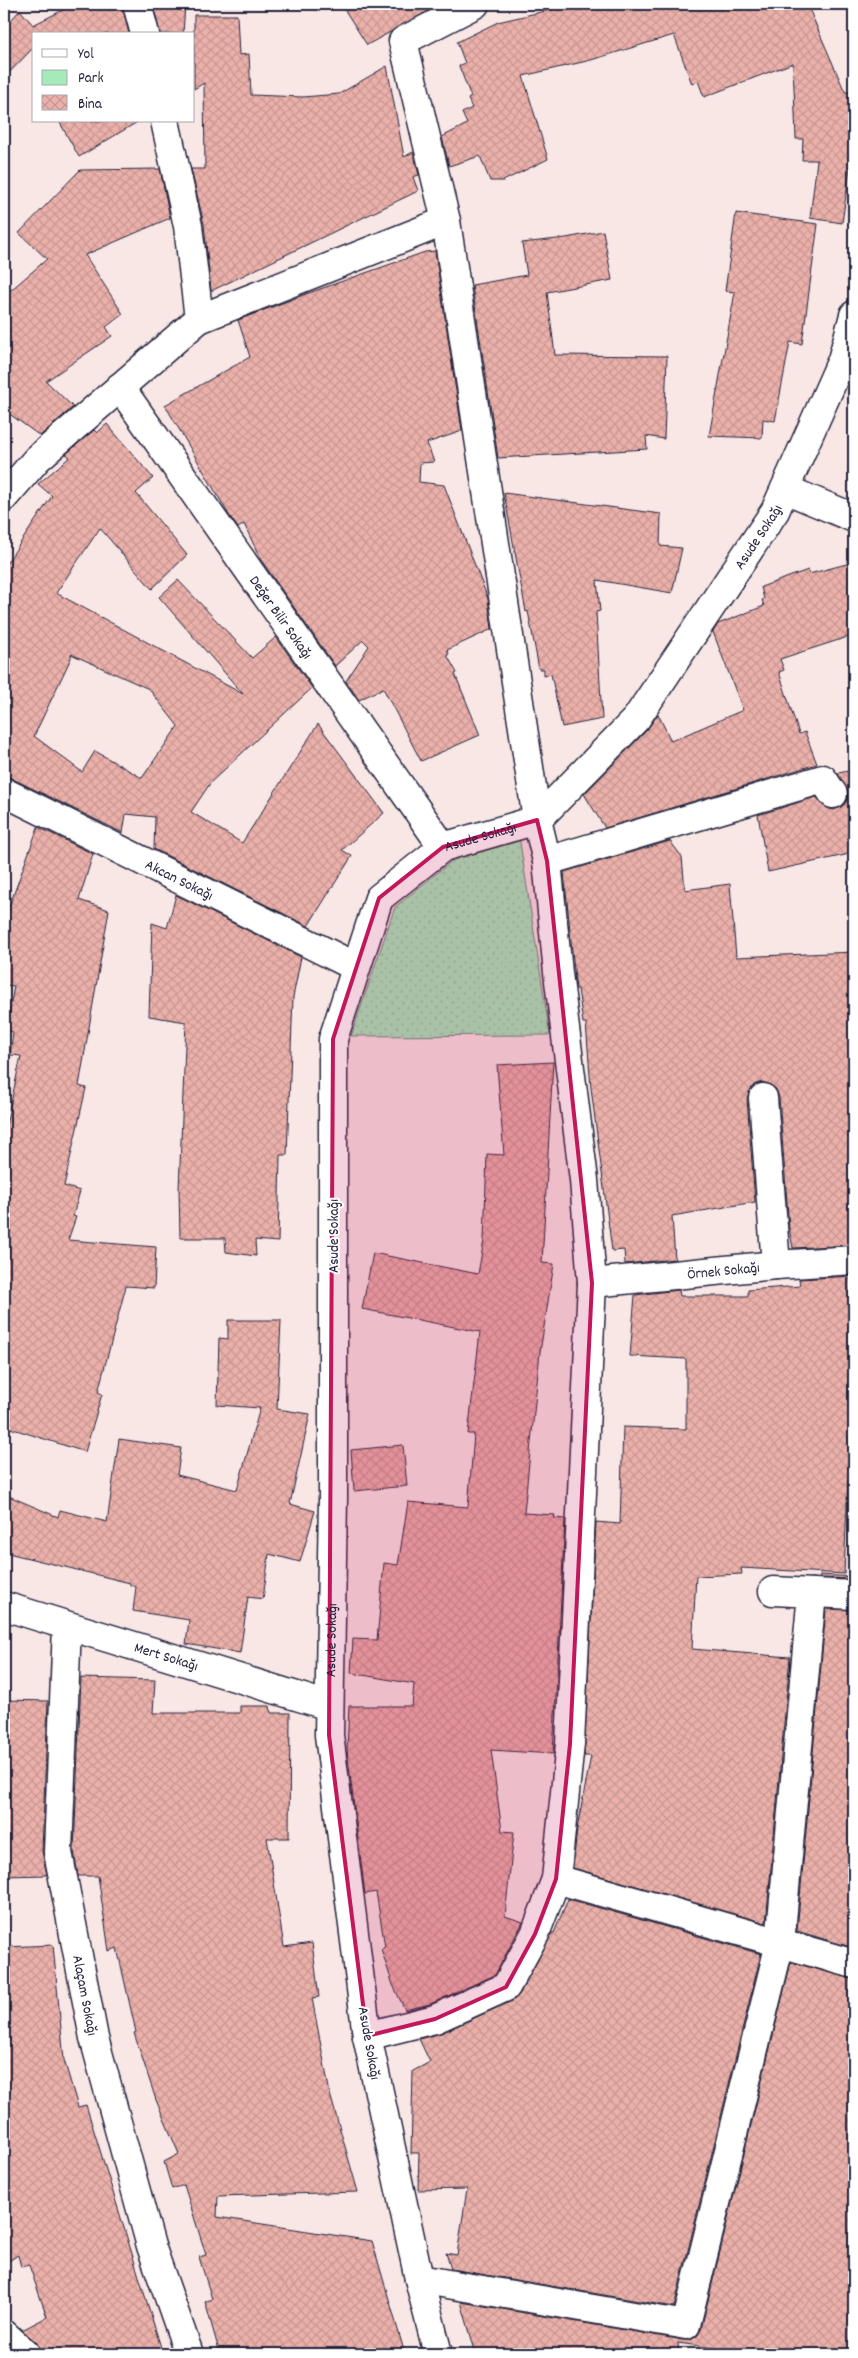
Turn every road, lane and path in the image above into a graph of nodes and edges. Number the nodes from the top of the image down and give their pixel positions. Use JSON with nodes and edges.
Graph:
{"nodes":[{"id":1,"x":137,"y":4,"type":"edge"},
{"id":2,"x":475,"y":4,"type":"edge"},
{"id":3,"x":144,"y":32,"type":"edge"},
{"id":4,"x":165,"y":122,"type":"edge"},
{"id":5,"x":446,"y":221,"type":"junction"},
{"id":6,"x":854,"y":315,"type":"edge"},
{"id":7,"x":199,"y":320,"type":"junction"},
{"id":8,"x":120,"y":387,"type":"junction"},
{"id":9,"x":785,"y":489,"type":"junction"},
{"id":10,"x":4,"y":497,"type":"edge"},
{"id":11,"x":854,"y":518,"type":"edge"},
{"id":12,"x":4,"y":792,"type":"edge"},
{"id":13,"x":833,"y":794,"type":"dead end"},
{"id":14,"x":537,"y":820,"type":"junction"},
{"id":15,"x":443,"y":847,"type":"junction"},
{"id":16,"x":548,"y":860,"type":"junction"},
{"id":17,"x":356,"y":968,"type":"junction"},
{"id":18,"x":762,"y":1098,"type":"dead end"},
{"id":19,"x":854,"y":1260,"type":"edge"},
{"id":20,"x":776,"y":1265,"type":"junction"},
{"id":21,"x":592,"y":1282,"type":"junction"},
{"id":22,"x":773,"y":1591,"type":"dead end"},
{"id":23,"x":812,"y":1593,"type":"junction"},
{"id":24,"x":854,"y":1594,"type":"edge"},
{"id":25,"x":4,"y":1606,"type":"edge"},
{"id":26,"x":67,"y":1626,"type":"junction"},
{"id":27,"x":330,"y":1706,"type":"junction"},
{"id":28,"x":556,"y":1879,"type":"junction"},
{"id":29,"x":780,"y":1943,"type":"junction"},
{"id":30,"x":854,"y":1964,"type":"edge"},
{"id":31,"x":367,"y":2036,"type":"junction"},
{"id":32,"x":419,"y":2279,"type":"junction"},
{"id":33,"x":4,"y":2334,"type":"edge"},
{"id":34,"x":26,"y":2354,"type":"edge"},
{"id":35,"x":189,"y":2354,"type":"edge"},
{"id":36,"x":438,"y":2354,"type":"edge"}],
"edges":[{"from":1,"to":3,"type":"street"},
{"from":2,"to":5,"type":"street"},
{"from":4,"to":7,"type":"street"},
{"from":5,"to":7,"type":"street"},
{"from":5,"to":14,"type":"street"},
{"from":6,"to":9,"type":"street","name":"Asude Sokağı"},
{"from":7,"to":8,"type":"street"},
{"from":8,"to":10,"type":"street"},
{"from":8,"to":15,"type":"street","name":"Değer Bilir Sokağı"},
{"from":9,"to":11,"type":"street"},
{"from":9,"to":14,"type":"street","name":"Asude Sokağı"},
{"from":12,"to":17,"type":"street","name":"Akcan Sokağı"},
{"from":13,"to":16,"type":"street"},
{"from":14,"to":15,"type":"street","name":"Asude Sokağı"},
{"from":14,"to":16,"type":"street"},
{"from":15,"to":17,"type":"street","name":"Asude Sokağı"},
{"from":16,"to":21,"type":"street"},
{"from":17,"to":27,"type":"street","name":"Asude Sokağı"},
{"from":18,"to":20,"type":"street"},
{"from":19,"to":20,"type":"street","name":"Örnek Sokağı"},
{"from":20,"to":21,"type":"street","name":"Örnek Sokağı"},
{"from":21,"to":28,"type":"street"},
{"from":22,"to":23,"type":"street"},
{"from":23,"to":24,"type":"street"},
{"from":23,"to":29,"type":"street"},
{"from":25,"to":26,"type":"street","name":"Mert Sokağı"},
{"from":26,"to":27,"type":"street","name":"Mert Sokağı"},
{"from":26,"to":35,"type":"street","name":"Alaçam Sokağı"},
{"from":27,"to":31,"type":"street","name":"Asude Sokağı"},
{"from":28,"to":29,"type":"street"},
{"from":28,"to":31,"type":"street"},
{"from":29,"to":30,"type":"street"},
{"from":29,"to":32,"type":"street"},
{"from":31,"to":32,"type":"street","name":"Asude Sokağı"},
{"from":32,"to":36,"type":"street","name":"Asude Sokağı"},
{"from":33,"to":34,"type":"street"}]}
